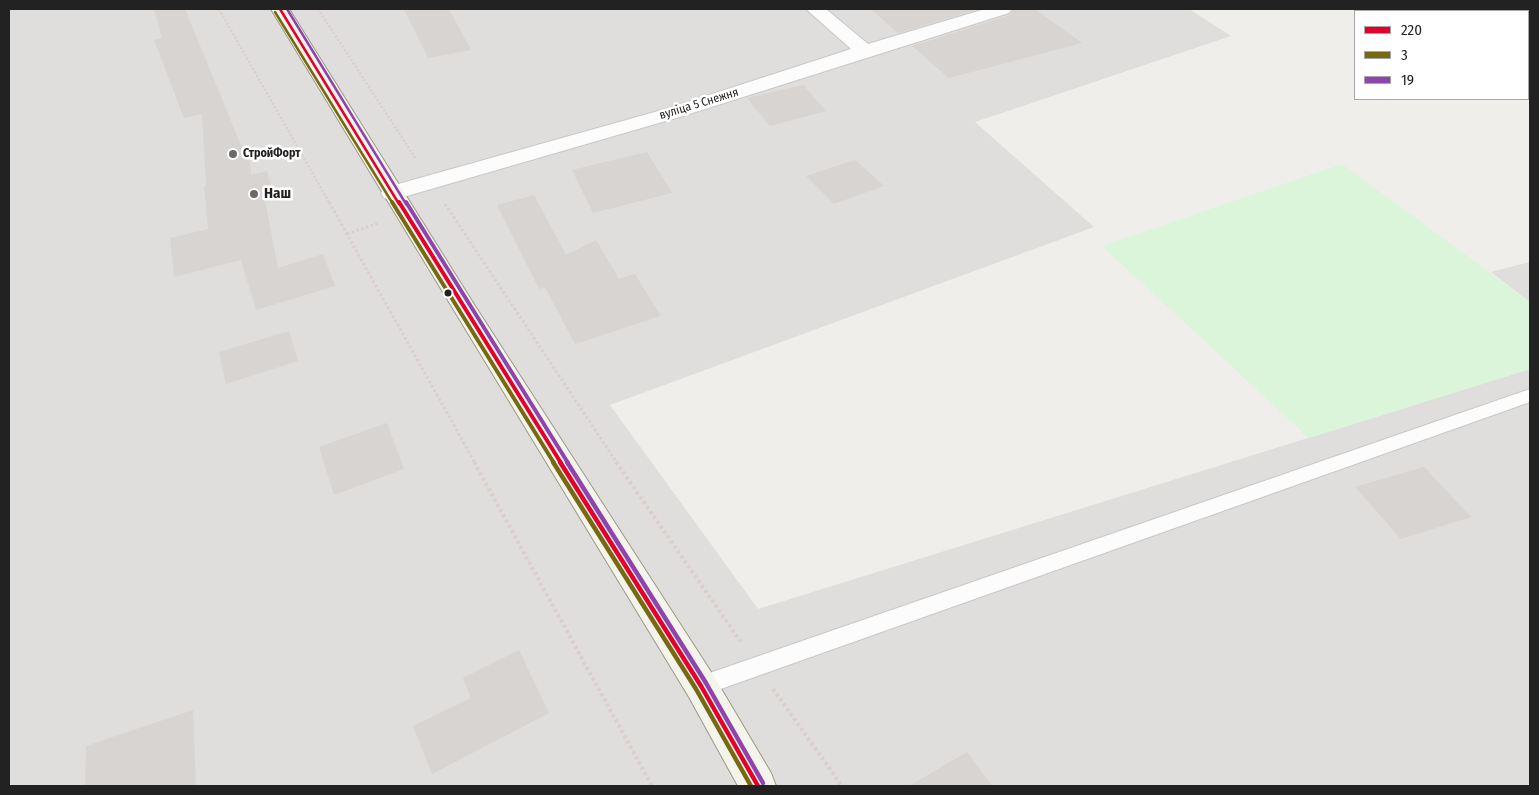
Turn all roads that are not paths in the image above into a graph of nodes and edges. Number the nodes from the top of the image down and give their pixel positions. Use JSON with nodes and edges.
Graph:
{"nodes":[{"id":1,"x":280,"y":9,"type":"edge"},
{"id":2,"x":815,"y":9,"type":"edge"},
{"id":3,"x":1003,"y":9,"type":"edge"},
{"id":4,"x":865,"y":51,"type":"junction"},
{"id":5,"x":392,"y":193,"type":"junction"},
{"id":6,"x":1530,"y":395,"type":"edge"},
{"id":7,"x":701,"y":686,"type":"junction"},
{"id":8,"x":758,"y":786,"type":"edge"}],
"edges":[{"from":1,"to":5,"type":"main road"},
{"from":2,"to":4,"type":"street"},
{"from":3,"to":4,"type":"street","name":"вуліца 5 Снежня"},
{"from":4,"to":5,"type":"street","name":"вуліца 5 Снежня"},
{"from":5,"to":7,"type":"main road"},
{"from":6,"to":7,"type":"lane"},
{"from":7,"to":8,"type":"main road"}]}
